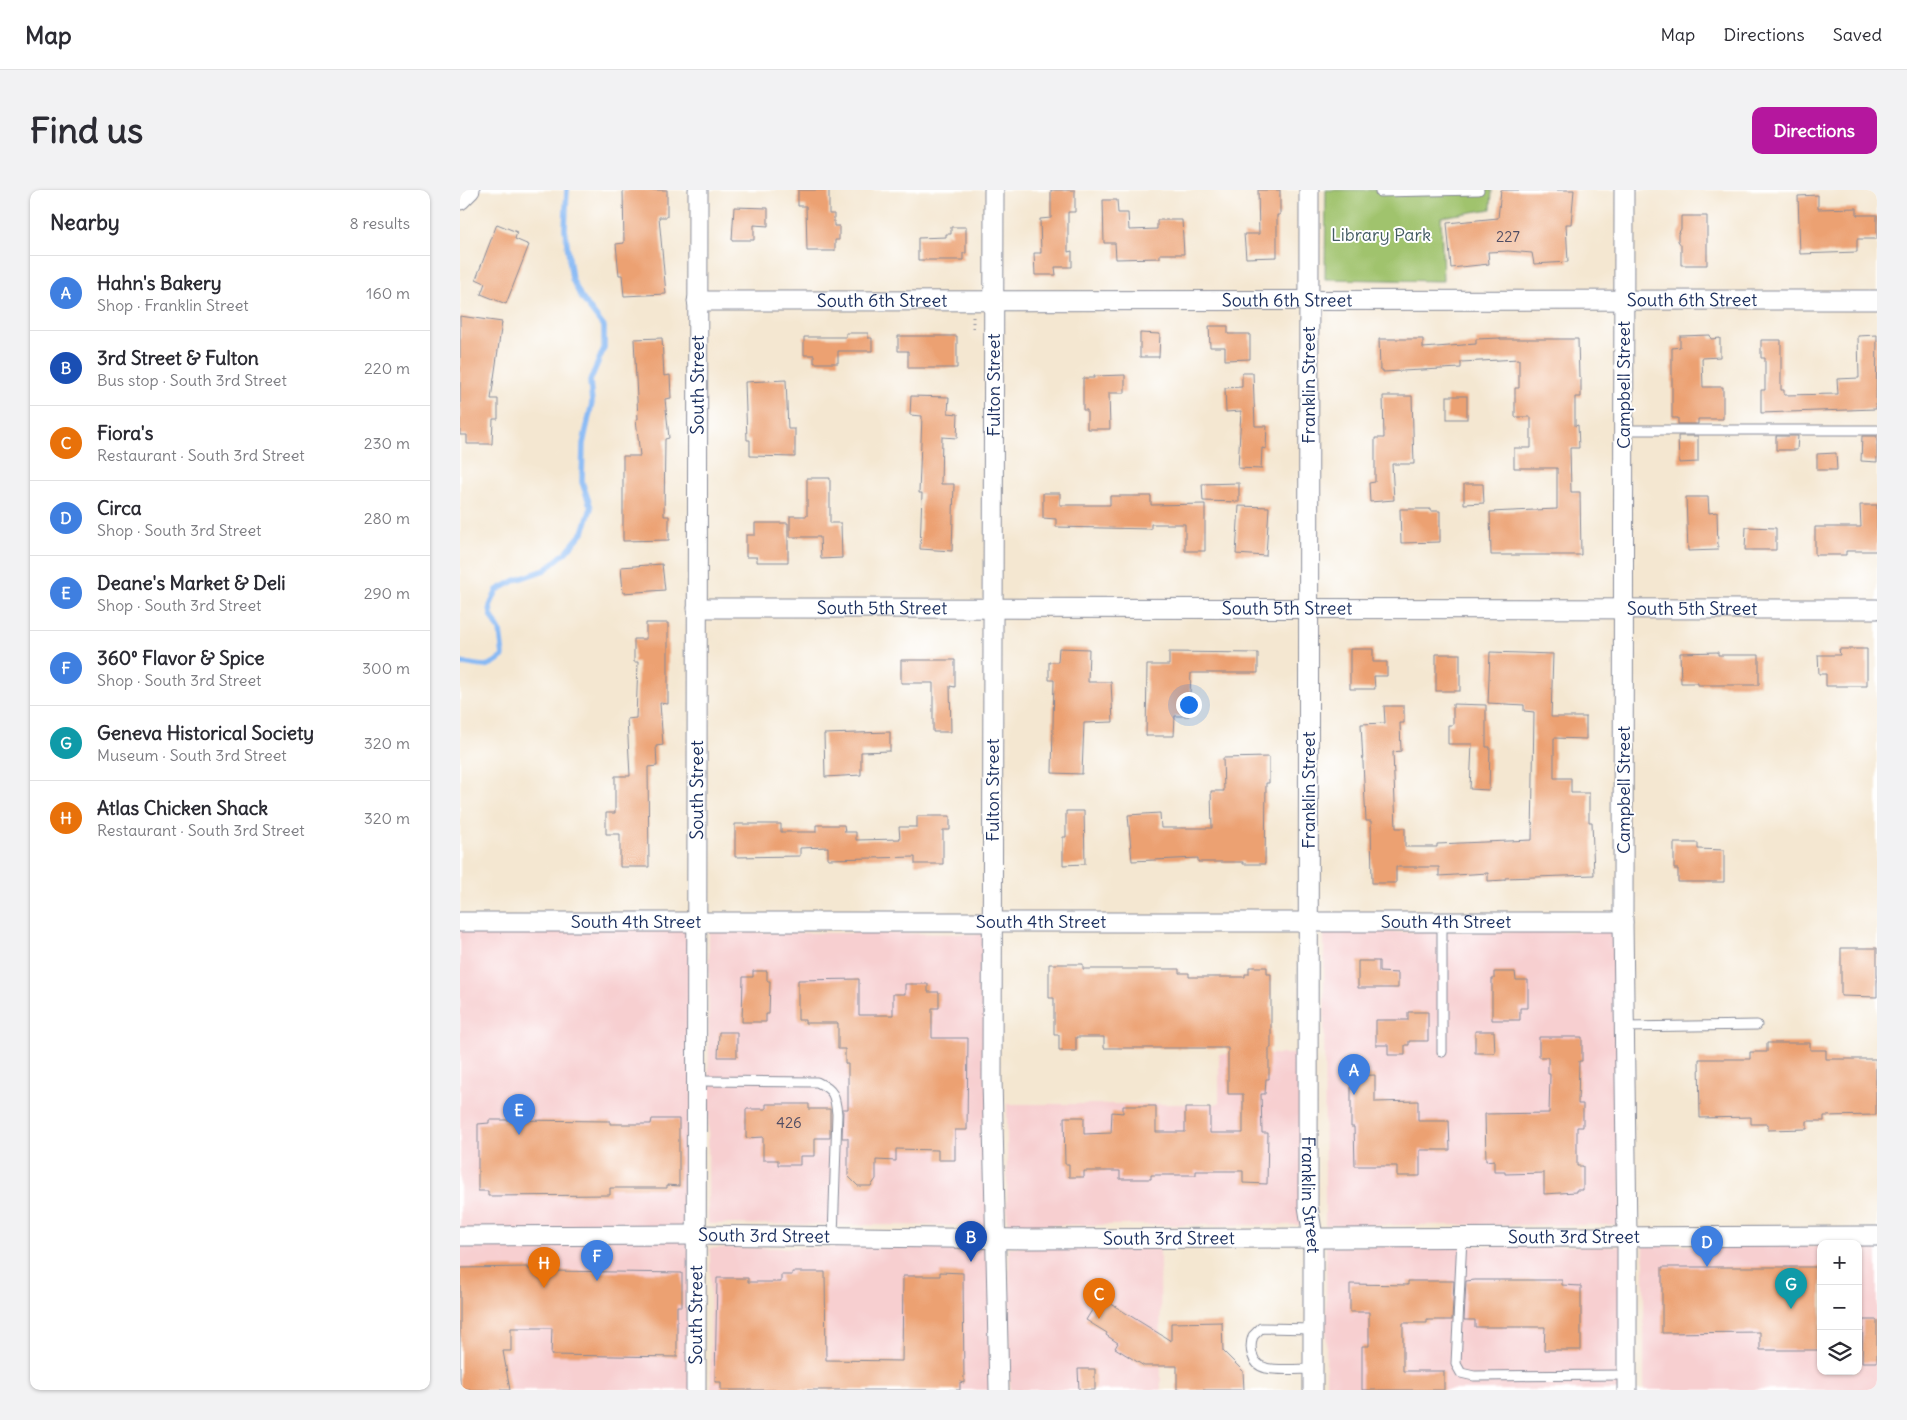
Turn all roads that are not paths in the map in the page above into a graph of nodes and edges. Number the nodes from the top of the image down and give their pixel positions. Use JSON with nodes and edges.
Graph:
{"nodes":[{"id":1,"x":470,"y":190,"type":"edge"},
{"id":2,"x":698,"y":190,"type":"edge"},
{"id":3,"x":994,"y":190,"type":"edge"},
{"id":4,"x":1309,"y":190,"type":"edge"},
{"id":5,"x":1380,"y":190,"type":"edge"},
{"id":6,"x":1480,"y":190,"type":"edge"},
{"id":7,"x":1624,"y":190,"type":"edge"},
{"id":8,"x":460,"y":200,"type":"edge"},
{"id":9,"x":994,"y":300,"type":"junction"},
{"id":10,"x":1309,"y":300,"type":"junction"},
{"id":11,"x":1624,"y":300,"type":"junction"},
{"id":12,"x":1877,"y":300,"type":"edge"},
{"id":13,"x":697,"y":301,"type":"junction"},
{"id":14,"x":1624,"y":430,"type":"junction"},
{"id":15,"x":1877,"y":430,"type":"edge"},
{"id":16,"x":994,"y":607,"type":"junction"},
{"id":17,"x":1309,"y":607,"type":"junction"},
{"id":18,"x":697,"y":608,"type":"junction"},
{"id":19,"x":1625,"y":608,"type":"junction"},
{"id":20,"x":1877,"y":609,"type":"edge"},
{"id":21,"x":460,"y":922,"type":"edge"},
{"id":22,"x":992,"y":922,"type":"junction"},
{"id":23,"x":1309,"y":922,"type":"junction"},
{"id":24,"x":1442,"y":922,"type":"junction"},
{"id":25,"x":1623,"y":922,"type":"junction"},
{"id":26,"x":697,"y":923,"type":"junction"},
{"id":27,"x":1757,"y":1025,"type":"dead end"},
{"id":28,"x":1625,"y":1027,"type":"junction"},
{"id":29,"x":1442,"y":1052,"type":"dead end"},
{"id":30,"x":697,"y":1081,"type":"junction"},
{"id":31,"x":696,"y":1235,"type":"junction"},
{"id":32,"x":460,"y":1236,"type":"edge"},
{"id":33,"x":1877,"y":1236,"type":"edge"},
{"id":34,"x":833,"y":1237,"type":"junction"},
{"id":35,"x":1313,"y":1237,"type":"junction"},
{"id":36,"x":1462,"y":1237,"type":"junction"},
{"id":37,"x":1627,"y":1237,"type":"junction"},
{"id":38,"x":995,"y":1238,"type":"junction"},
{"id":39,"x":1313,"y":1329,"type":"junction"},
{"id":40,"x":1313,"y":1369,"type":"junction"},
{"id":41,"x":1627,"y":1382,"type":"edge"},
{"id":42,"x":696,"y":1390,"type":"edge"},
{"id":43,"x":999,"y":1390,"type":"edge"},
{"id":44,"x":1313,"y":1390,"type":"edge"}],
"edges":[{"from":1,"to":8,"type":"street"},
{"from":2,"to":13,"type":"street","name":"South Street"},
{"from":3,"to":9,"type":"street","name":"Fulton Street"},
{"from":4,"to":10,"type":"street","name":"Franklin Street"},
{"from":5,"to":6,"type":"lane"},
{"from":7,"to":11,"type":"street","name":"Campbell Street"},
{"from":9,"to":10,"type":"street","name":"South 6th Street"},
{"from":9,"to":13,"type":"street","name":"South 6th Street"},
{"from":9,"to":16,"type":"street","name":"Fulton Street"},
{"from":10,"to":11,"type":"street","name":"South 6th Street"},
{"from":10,"to":17,"type":"street","name":"Franklin Street"},
{"from":11,"to":12,"type":"street","name":"South 6th Street"},
{"from":11,"to":14,"type":"street","name":"Campbell Street"},
{"from":13,"to":18,"type":"street","name":"South Street"},
{"from":14,"to":15,"type":"lane"},
{"from":14,"to":19,"type":"street","name":"Campbell Street"},
{"from":16,"to":17,"type":"street","name":"South 5th Street"},
{"from":16,"to":18,"type":"street","name":"South 5th Street"},
{"from":16,"to":22,"type":"street","name":"Fulton Street"},
{"from":17,"to":19,"type":"street","name":"South 5th Street"},
{"from":17,"to":23,"type":"street","name":"Franklin Street"},
{"from":18,"to":26,"type":"street","name":"South Street"},
{"from":19,"to":20,"type":"street","name":"South 5th Street"},
{"from":19,"to":25,"type":"street","name":"Campbell Street"},
{"from":21,"to":26,"type":"street","name":"South 4th Street"},
{"from":22,"to":23,"type":"street","name":"South 4th Street"},
{"from":22,"to":26,"type":"street","name":"South 4th Street"},
{"from":22,"to":38,"type":"street","name":"Fulton Street"},
{"from":23,"to":24,"type":"street","name":"South 4th Street"},
{"from":23,"to":35,"type":"street","name":"Franklin Street"},
{"from":24,"to":25,"type":"street","name":"South 4th Street"},
{"from":24,"to":29,"type":"lane"},
{"from":25,"to":28,"type":"street","name":"Campbell Street"},
{"from":26,"to":30,"type":"street","name":"South Street"},
{"from":27,"to":28,"type":"lane"},
{"from":28,"to":37,"type":"street","name":"Campbell Street"},
{"from":30,"to":31,"type":"street","name":"South Street"},
{"from":30,"to":34,"type":"lane"},
{"from":31,"to":32,"type":"street","name":"South 3rd Street"},
{"from":31,"to":34,"type":"street","name":"South 3rd Street"},
{"from":31,"to":42,"type":"street","name":"South Street"},
{"from":33,"to":37,"type":"street","name":"South 3rd Street"},
{"from":34,"to":38,"type":"street","name":"South 3rd Street"},
{"from":35,"to":36,"type":"street","name":"South 3rd Street"},
{"from":35,"to":38,"type":"street","name":"South 3rd Street"},
{"from":35,"to":39,"type":"street","name":"Franklin Street"},
{"from":36,"to":37,"type":"street","name":"South 3rd Street"},
{"from":36,"to":41,"type":"lane"},
{"from":37,"to":41,"type":"street","name":"Campbell Street"},
{"from":38,"to":43,"type":"street","name":"Fulton Street"},
{"from":39,"to":40,"type":"street","name":"Franklin Street"},
{"from":39,"to":40,"type":"lane"},
{"from":40,"to":44,"type":"street","name":"Franklin Street"}]}
